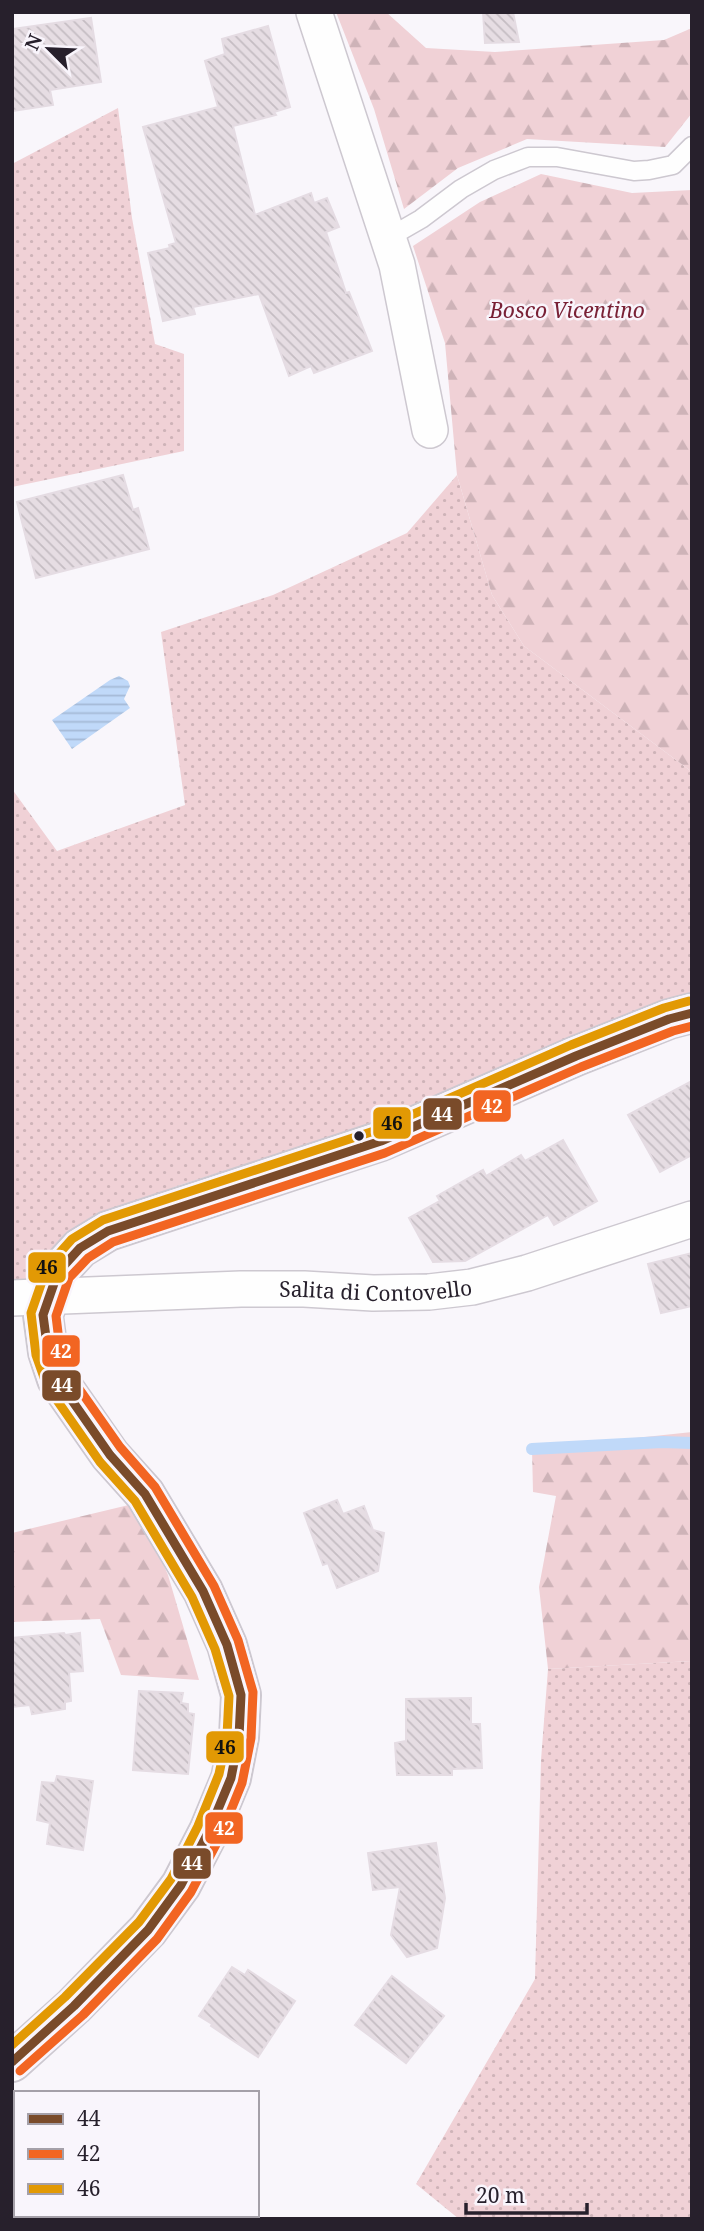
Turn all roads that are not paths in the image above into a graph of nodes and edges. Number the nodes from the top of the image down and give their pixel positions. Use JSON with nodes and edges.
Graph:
{"nodes":[{"id":1,"x":314,"y":12,"type":"edge"},
{"id":2,"x":692,"y":146,"type":"edge"},
{"id":3,"x":388,"y":238,"type":"junction"},
{"id":4,"x":430,"y":430,"type":"dead end"},
{"id":5,"x":692,"y":1013,"type":"edge"},
{"id":6,"x":692,"y":1219,"type":"edge"},
{"id":7,"x":30,"y":1297,"type":"edge"},
{"id":8,"x":12,"y":2062,"type":"edge"}],
"edges":[{"from":1,"to":3,"type":"street"},
{"from":2,"to":3,"type":"lane"},
{"from":3,"to":4,"type":"street"},
{"from":5,"to":7,"type":"main road"},
{"from":6,"to":7,"type":"street","name":"Salita di Contovello"},
{"from":7,"to":8,"type":"main road"}]}
